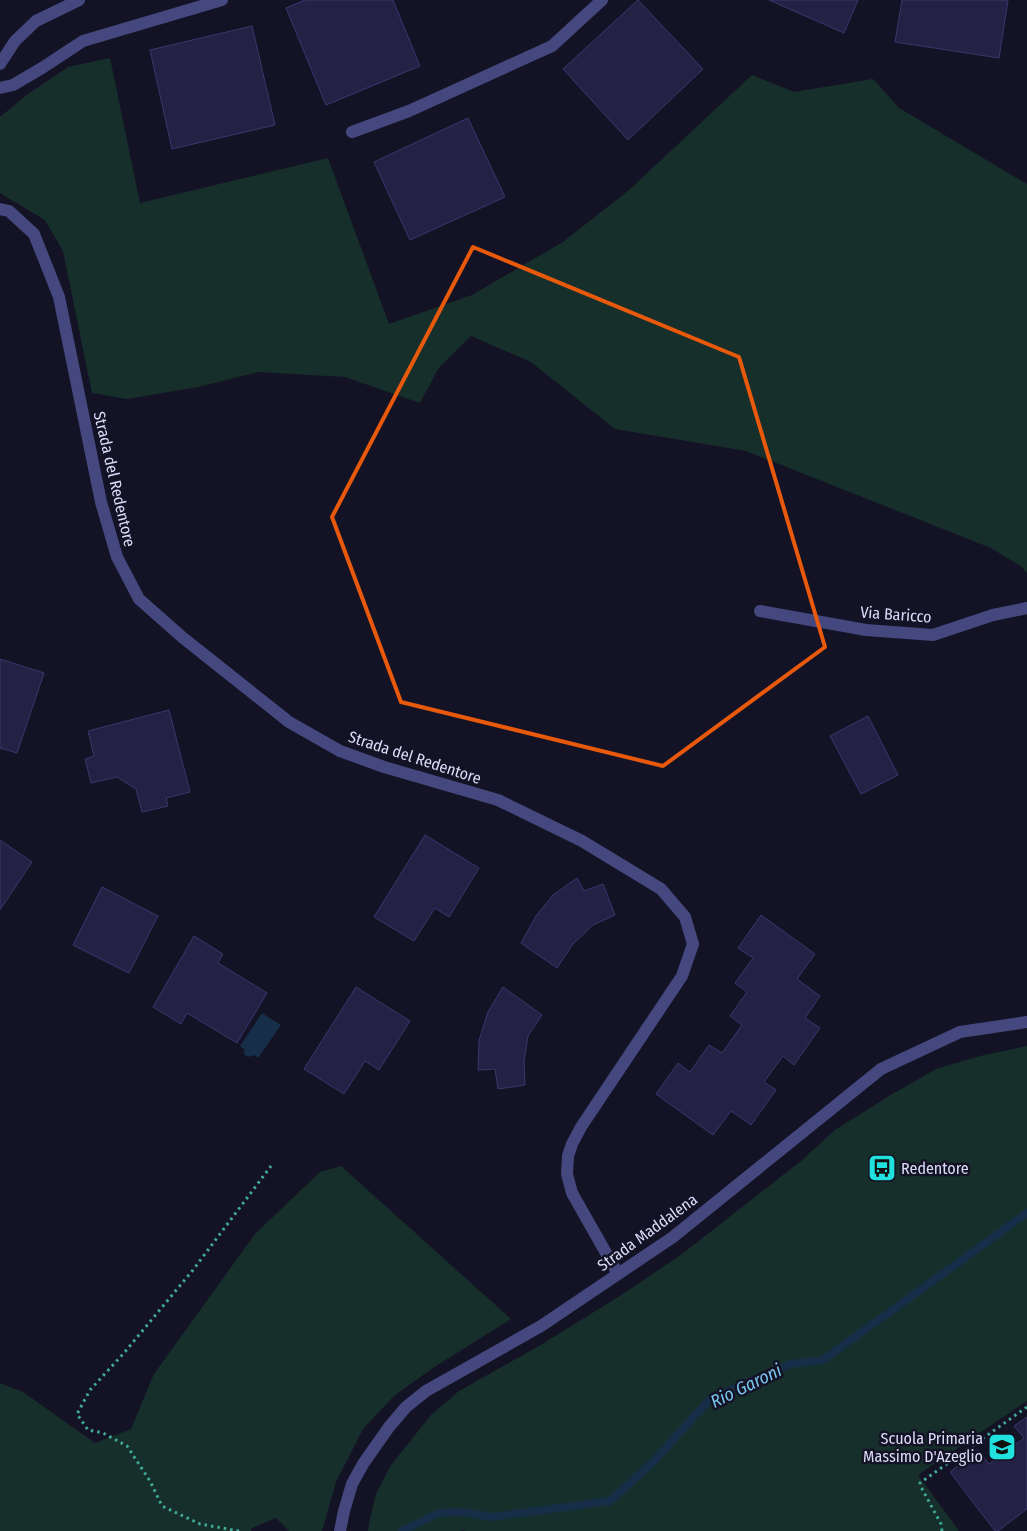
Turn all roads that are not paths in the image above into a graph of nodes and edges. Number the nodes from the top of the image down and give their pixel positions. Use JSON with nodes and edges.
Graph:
{"nodes":[{"id":1,"x":78,"y":0,"type":"edge"},
{"id":2,"x":222,"y":0,"type":"edge"},
{"id":3,"x":602,"y":0,"type":"edge"},
{"id":4,"x":0,"y":64,"type":"edge"},
{"id":5,"x":0,"y":88,"type":"edge"},
{"id":6,"x":352,"y":132,"type":"dead end"},
{"id":7,"x":0,"y":208,"type":"edge"},
{"id":8,"x":1027,"y":608,"type":"edge"},
{"id":9,"x":760,"y":611,"type":"dead end"},
{"id":10,"x":1027,"y":1022,"type":"edge"},
{"id":11,"x":618,"y":1274,"type":"junction"},
{"id":12,"x":340,"y":1531,"type":"edge"}],
"edges":[{"from":1,"to":4,"type":"street"},
{"from":2,"to":5,"type":"street"},
{"from":3,"to":6,"type":"street"},
{"from":7,"to":11,"type":"street","name":"Strada del Redentore"},
{"from":8,"to":9,"type":"street","name":"Via Baricco"},
{"from":10,"to":11,"type":"street","name":"Strada Maddalena"},
{"from":11,"to":12,"type":"street","name":"Strada Maddalena"}]}
